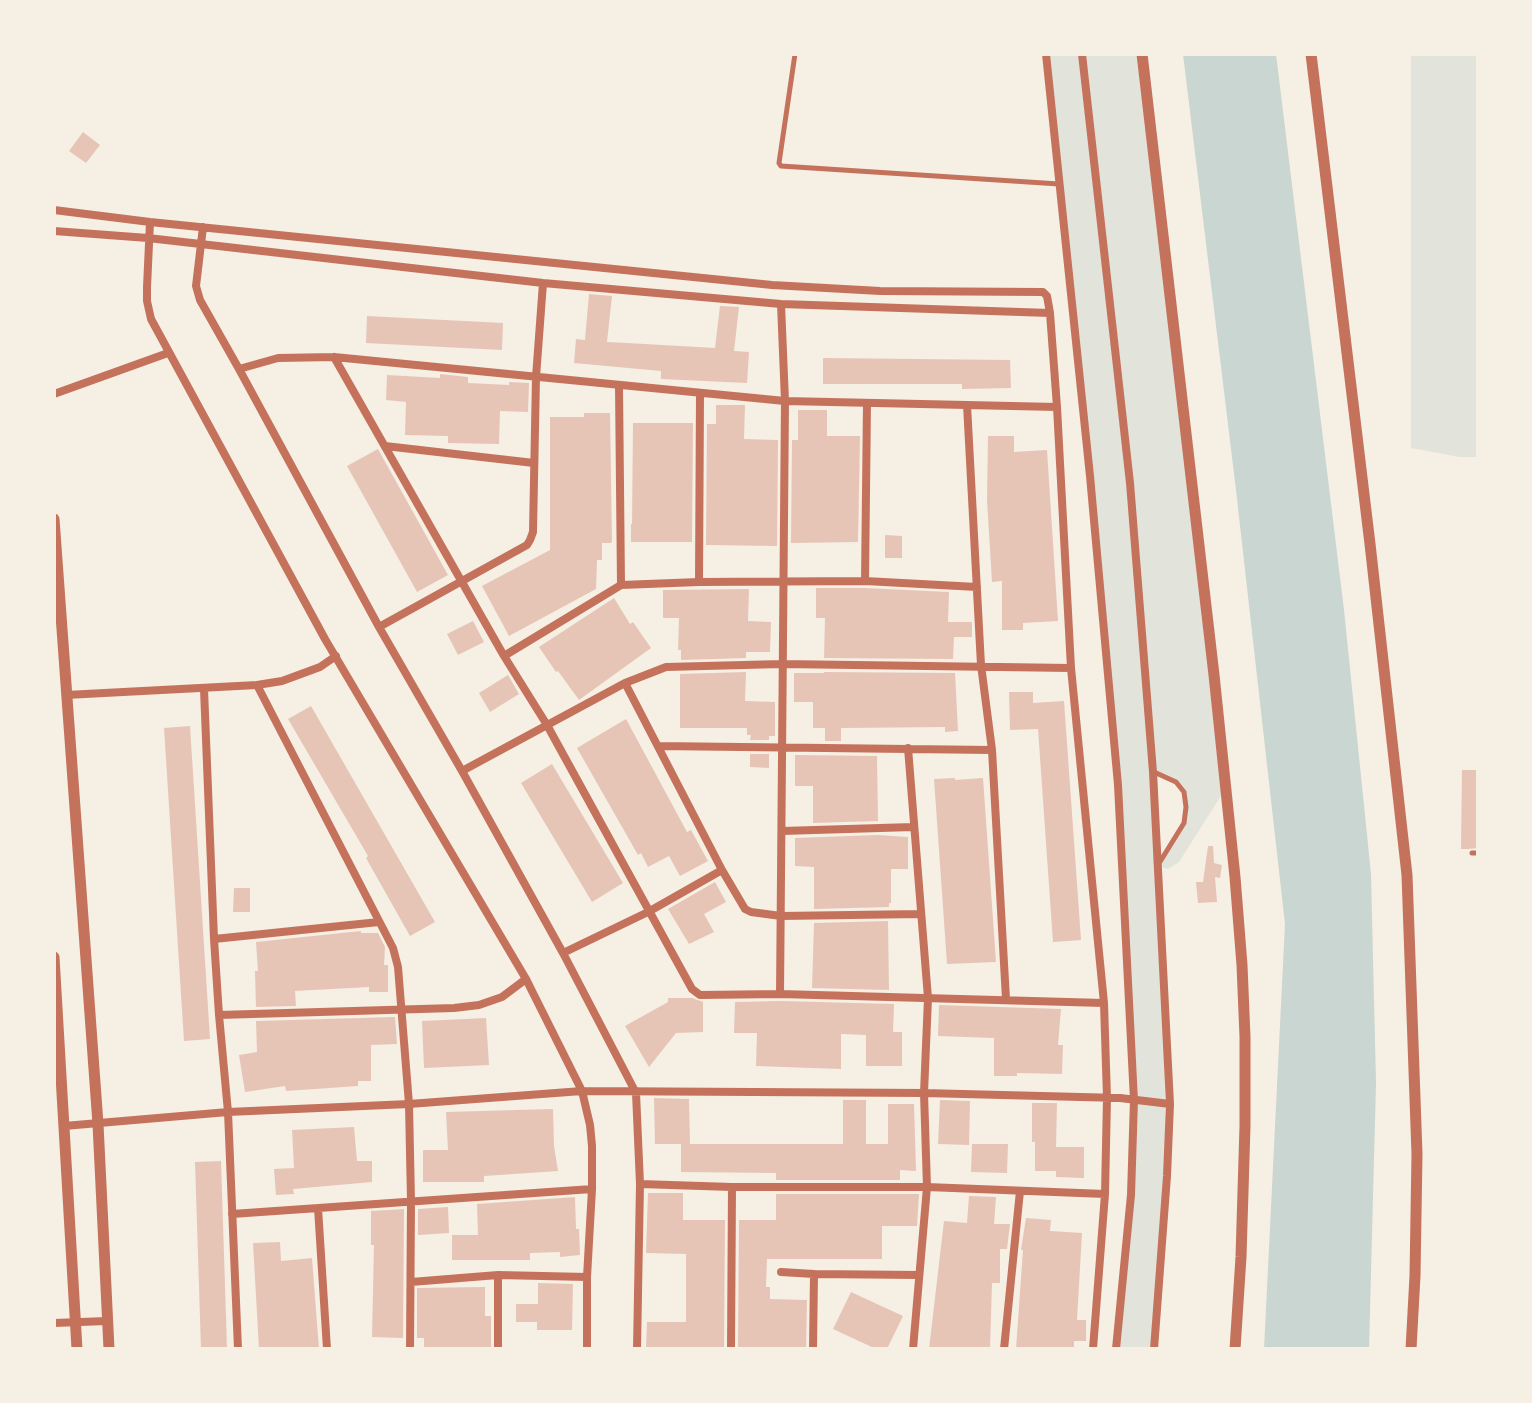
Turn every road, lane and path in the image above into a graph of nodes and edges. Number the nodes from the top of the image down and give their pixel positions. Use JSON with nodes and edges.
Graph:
{"nodes":[{"id":1,"x":795,"y":54,"type":"edge"},
{"id":2,"x":1046,"y":54,"type":"edge"},
{"id":3,"x":1082,"y":54,"type":"edge"},
{"id":4,"x":1142,"y":54,"type":"edge"},
{"id":5,"x":1311,"y":54,"type":"edge"},
{"id":6,"x":1060,"y":184,"type":"junction"},
{"id":7,"x":54,"y":210,"type":"edge"},
{"id":8,"x":150,"y":222,"type":"junction"},
{"id":9,"x":203,"y":227,"type":"junction"},
{"id":10,"x":54,"y":231,"type":"edge"},
{"id":11,"x":148,"y":238,"type":"junction"},
{"id":12,"x":200,"y":244,"type":"junction"},
{"id":13,"x":543,"y":283,"type":"junction"},
{"id":14,"x":781,"y":304,"type":"junction"},
{"id":15,"x":1050,"y":313,"type":"junction"},
{"id":16,"x":168,"y":353,"type":"junction"},
{"id":17,"x":334,"y":357,"type":"junction"},
{"id":18,"x":239,"y":369,"type":"junction"},
{"id":19,"x":536,"y":377,"type":"junction"},
{"id":20,"x":619,"y":386,"type":"junction"},
{"id":21,"x":54,"y":394,"type":"edge"},
{"id":22,"x":700,"y":394,"type":"junction"},
{"id":23,"x":785,"y":401,"type":"junction"},
{"id":24,"x":867,"y":403,"type":"junction"},
{"id":25,"x":967,"y":405,"type":"junction"},
{"id":26,"x":1057,"y":407,"type":"junction"},
{"id":27,"x":385,"y":446,"type":"junction"},
{"id":28,"x":534,"y":463,"type":"junction"},
{"id":29,"x":54,"y":519,"type":"edge"},
{"id":30,"x":783,"y":581,"type":"junction"},
{"id":31,"x":865,"y":581,"type":"junction"},
{"id":32,"x":461,"y":582,"type":"junction"},
{"id":33,"x":699,"y":582,"type":"junction"},
{"id":34,"x":621,"y":585,"type":"junction"},
{"id":35,"x":977,"y":587,"type":"junction"},
{"id":36,"x":379,"y":627,"type":"junction"},
{"id":37,"x":336,"y":656,"type":"junction"},
{"id":38,"x":504,"y":656,"type":"junction"},
{"id":39,"x":782,"y":664,"type":"junction"},
{"id":40,"x":981,"y":665,"type":"junction"},
{"id":41,"x":1071,"y":668,"type":"junction"},
{"id":42,"x":60,"y":679,"type":"edge"},
{"id":43,"x":625,"y":683,"type":"junction"},
{"id":44,"x":257,"y":685,"type":"junction"},
{"id":45,"x":204,"y":689,"type":"junction"},
{"id":46,"x":66,"y":695,"type":"junction"},
{"id":47,"x":547,"y":725,"type":"junction"},
{"id":48,"x":658,"y":746,"type":"junction"},
{"id":49,"x":782,"y":748,"type":"junction"},
{"id":50,"x":908,"y":748,"type":"junction"},
{"id":51,"x":992,"y":750,"type":"junction"},
{"id":52,"x":462,"y":771,"type":"junction"},
{"id":53,"x":1153,"y":772,"type":"junction"},
{"id":54,"x":913,"y":827,"type":"junction"},
{"id":55,"x":782,"y":831,"type":"junction"},
{"id":56,"x":1157,"y":866,"type":"junction"},
{"id":57,"x":722,"y":870,"type":"junction"},
{"id":58,"x":648,"y":912,"type":"junction"},
{"id":59,"x":920,"y":914,"type":"junction"},
{"id":60,"x":781,"y":916,"type":"junction"},
{"id":61,"x":379,"y":922,"type":"junction"},
{"id":62,"x":214,"y":939,"type":"junction"},
{"id":63,"x":563,"y":953,"type":"junction"},
{"id":64,"x":54,"y":957,"type":"edge"},
{"id":65,"x":526,"y":979,"type":"junction"},
{"id":66,"x":780,"y":994,"type":"junction"},
{"id":67,"x":928,"y":998,"type":"junction"},
{"id":68,"x":1006,"y":999,"type":"junction"},
{"id":69,"x":1104,"y":1003,"type":"junction"},
{"id":70,"x":401,"y":1009,"type":"junction"},
{"id":71,"x":219,"y":1015,"type":"junction"},
{"id":72,"x":587,"y":1092,"type":"junction"},
{"id":73,"x":636,"y":1093,"type":"junction"},
{"id":74,"x":924,"y":1093,"type":"junction"},
{"id":75,"x":1107,"y":1098,"type":"junction"},
{"id":76,"x":1134,"y":1100,"type":"junction"},
{"id":77,"x":409,"y":1104,"type":"junction"},
{"id":78,"x":1170,"y":1104,"type":"junction"},
{"id":79,"x":228,"y":1112,"type":"junction"},
{"id":80,"x":98,"y":1124,"type":"junction"},
{"id":81,"x":64,"y":1126,"type":"junction"},
{"id":82,"x":640,"y":1184,"type":"junction"},
{"id":83,"x":732,"y":1187,"type":"junction"},
{"id":84,"x":927,"y":1187,"type":"junction"},
{"id":85,"x":592,"y":1189,"type":"junction"},
{"id":86,"x":1020,"y":1191,"type":"junction"},
{"id":87,"x":1105,"y":1194,"type":"junction"},
{"id":88,"x":411,"y":1201,"type":"junction"},
{"id":89,"x":318,"y":1208,"type":"junction"},
{"id":90,"x":232,"y":1214,"type":"junction"},
{"id":91,"x":781,"y":1272,"type":"dead end"},
{"id":92,"x":814,"y":1274,"type":"junction"},
{"id":93,"x":498,"y":1275,"type":"junction"},
{"id":94,"x":919,"y":1275,"type":"junction"},
{"id":95,"x":587,"y":1277,"type":"junction"},
{"id":96,"x":411,"y":1282,"type":"junction"},
{"id":97,"x":107,"y":1321,"type":"junction"},
{"id":98,"x":76,"y":1322,"type":"junction"},
{"id":99,"x":54,"y":1323,"type":"edge"},
{"id":100,"x":77,"y":1349,"type":"edge"},
{"id":101,"x":109,"y":1349,"type":"edge"},
{"id":102,"x":238,"y":1349,"type":"edge"},
{"id":103,"x":327,"y":1349,"type":"edge"},
{"id":104,"x":410,"y":1349,"type":"edge"},
{"id":105,"x":498,"y":1349,"type":"edge"},
{"id":106,"x":587,"y":1349,"type":"edge"},
{"id":107,"x":637,"y":1349,"type":"edge"},
{"id":108,"x":731,"y":1349,"type":"edge"},
{"id":109,"x":813,"y":1349,"type":"edge"},
{"id":110,"x":913,"y":1349,"type":"edge"},
{"id":111,"x":1004,"y":1349,"type":"edge"},
{"id":112,"x":1093,"y":1349,"type":"edge"},
{"id":113,"x":1116,"y":1349,"type":"edge"},
{"id":114,"x":1154,"y":1349,"type":"edge"},
{"id":115,"x":1235,"y":1349,"type":"edge"},
{"id":116,"x":1411,"y":1349,"type":"edge"}],
"edges":[{"from":1,"to":6,"type":"lane"},
{"from":2,"to":6,"type":"street"},
{"from":3,"to":53,"type":"street"},
{"from":4,"to":115,"type":"street"},
{"from":5,"to":116,"type":"street"},
{"from":6,"to":76,"type":"street"},
{"from":7,"to":8,"type":"street"},
{"from":8,"to":9,"type":"street"},
{"from":8,"to":11,"type":"street"},
{"from":9,"to":12,"type":"street"},
{"from":9,"to":15,"type":"street"},
{"from":10,"to":11,"type":"street"},
{"from":11,"to":12,"type":"street"},
{"from":11,"to":16,"type":"street"},
{"from":12,"to":13,"type":"street"},
{"from":12,"to":18,"type":"street"},
{"from":13,"to":14,"type":"street"},
{"from":13,"to":19,"type":"street"},
{"from":14,"to":15,"type":"street"},
{"from":14,"to":23,"type":"street"},
{"from":15,"to":26,"type":"street"},
{"from":16,"to":21,"type":"street"},
{"from":16,"to":37,"type":"street"},
{"from":17,"to":18,"type":"street"},
{"from":17,"to":19,"type":"street"},
{"from":17,"to":27,"type":"street"},
{"from":18,"to":36,"type":"street"},
{"from":19,"to":20,"type":"street"},
{"from":19,"to":28,"type":"street"},
{"from":20,"to":22,"type":"street"},
{"from":20,"to":34,"type":"street"},
{"from":22,"to":23,"type":"street"},
{"from":22,"to":33,"type":"street"},
{"from":23,"to":24,"type":"street"},
{"from":23,"to":30,"type":"street"},
{"from":24,"to":25,"type":"street"},
{"from":24,"to":31,"type":"street"},
{"from":25,"to":26,"type":"street"},
{"from":25,"to":35,"type":"street"},
{"from":26,"to":41,"type":"street"},
{"from":27,"to":28,"type":"street"},
{"from":27,"to":32,"type":"street"},
{"from":28,"to":32,"type":"street"},
{"from":29,"to":42,"type":"street"},
{"from":30,"to":31,"type":"street"},
{"from":30,"to":33,"type":"street"},
{"from":30,"to":39,"type":"street"},
{"from":31,"to":35,"type":"street"},
{"from":32,"to":36,"type":"street"},
{"from":32,"to":38,"type":"street"},
{"from":33,"to":34,"type":"street"},
{"from":34,"to":38,"type":"street"},
{"from":35,"to":40,"type":"street"},
{"from":36,"to":52,"type":"street"},
{"from":37,"to":44,"type":"street"},
{"from":37,"to":65,"type":"street"},
{"from":38,"to":47,"type":"street"},
{"from":39,"to":40,"type":"street"},
{"from":39,"to":43,"type":"street"},
{"from":39,"to":49,"type":"street"},
{"from":40,"to":41,"type":"street"},
{"from":40,"to":51,"type":"street"},
{"from":41,"to":69,"type":"street"},
{"from":42,"to":46,"type":"street"},
{"from":43,"to":47,"type":"street"},
{"from":43,"to":48,"type":"street"},
{"from":44,"to":45,"type":"street"},
{"from":44,"to":61,"type":"street"},
{"from":45,"to":46,"type":"street"},
{"from":45,"to":62,"type":"street"},
{"from":46,"to":80,"type":"street"},
{"from":47,"to":52,"type":"street"},
{"from":47,"to":58,"type":"street"},
{"from":48,"to":49,"type":"street"},
{"from":48,"to":57,"type":"street"},
{"from":49,"to":50,"type":"street"},
{"from":49,"to":55,"type":"street"},
{"from":50,"to":51,"type":"street"},
{"from":50,"to":54,"type":"street"},
{"from":51,"to":68,"type":"street"},
{"from":52,"to":63,"type":"street"},
{"from":53,"to":56,"type":"street"},
{"from":53,"to":56,"type":"lane"},
{"from":54,"to":55,"type":"street"},
{"from":54,"to":59,"type":"street"},
{"from":55,"to":60,"type":"street"},
{"from":56,"to":78,"type":"street"},
{"from":57,"to":58,"type":"street"},
{"from":57,"to":60,"type":"street"},
{"from":58,"to":63,"type":"street"},
{"from":58,"to":66,"type":"street"},
{"from":59,"to":60,"type":"street"},
{"from":59,"to":67,"type":"street"},
{"from":60,"to":66,"type":"street"},
{"from":61,"to":62,"type":"street"},
{"from":61,"to":70,"type":"street"},
{"from":62,"to":71,"type":"street"},
{"from":63,"to":73,"type":"street"},
{"from":64,"to":81,"type":"street"},
{"from":65,"to":70,"type":"street"},
{"from":65,"to":72,"type":"street"},
{"from":66,"to":67,"type":"street"},
{"from":67,"to":68,"type":"street"},
{"from":67,"to":74,"type":"street"},
{"from":68,"to":69,"type":"street"},
{"from":69,"to":75,"type":"street"},
{"from":70,"to":71,"type":"street"},
{"from":70,"to":77,"type":"street"},
{"from":71,"to":79,"type":"street"},
{"from":72,"to":73,"type":"street"},
{"from":72,"to":77,"type":"street"},
{"from":72,"to":85,"type":"street"},
{"from":73,"to":74,"type":"street"},
{"from":73,"to":82,"type":"street"},
{"from":74,"to":75,"type":"street"},
{"from":74,"to":84,"type":"street"},
{"from":75,"to":76,"type":"street"},
{"from":75,"to":87,"type":"street"},
{"from":76,"to":78,"type":"street"},
{"from":76,"to":113,"type":"street"},
{"from":77,"to":79,"type":"street"},
{"from":77,"to":88,"type":"street"},
{"from":78,"to":114,"type":"street"},
{"from":79,"to":80,"type":"street"},
{"from":79,"to":90,"type":"street"},
{"from":80,"to":81,"type":"street"},
{"from":80,"to":97,"type":"street"},
{"from":81,"to":98,"type":"street"},
{"from":82,"to":83,"type":"street"},
{"from":82,"to":107,"type":"street"},
{"from":83,"to":84,"type":"street"},
{"from":83,"to":108,"type":"street"},
{"from":84,"to":86,"type":"street"},
{"from":84,"to":94,"type":"street"},
{"from":85,"to":88,"type":"street"},
{"from":85,"to":95,"type":"street"},
{"from":86,"to":87,"type":"street"},
{"from":86,"to":111,"type":"street"},
{"from":87,"to":112,"type":"street"},
{"from":88,"to":89,"type":"street"},
{"from":88,"to":96,"type":"street"},
{"from":89,"to":90,"type":"street"},
{"from":89,"to":103,"type":"street"},
{"from":90,"to":102,"type":"street"},
{"from":91,"to":92,"type":"street"},
{"from":92,"to":94,"type":"street"},
{"from":92,"to":109,"type":"street"},
{"from":93,"to":95,"type":"street"},
{"from":93,"to":96,"type":"street"},
{"from":93,"to":105,"type":"street"},
{"from":94,"to":110,"type":"street"},
{"from":95,"to":106,"type":"street"},
{"from":96,"to":104,"type":"street"},
{"from":97,"to":98,"type":"street"},
{"from":97,"to":101,"type":"street"},
{"from":98,"to":99,"type":"street"},
{"from":98,"to":100,"type":"street"}]}
